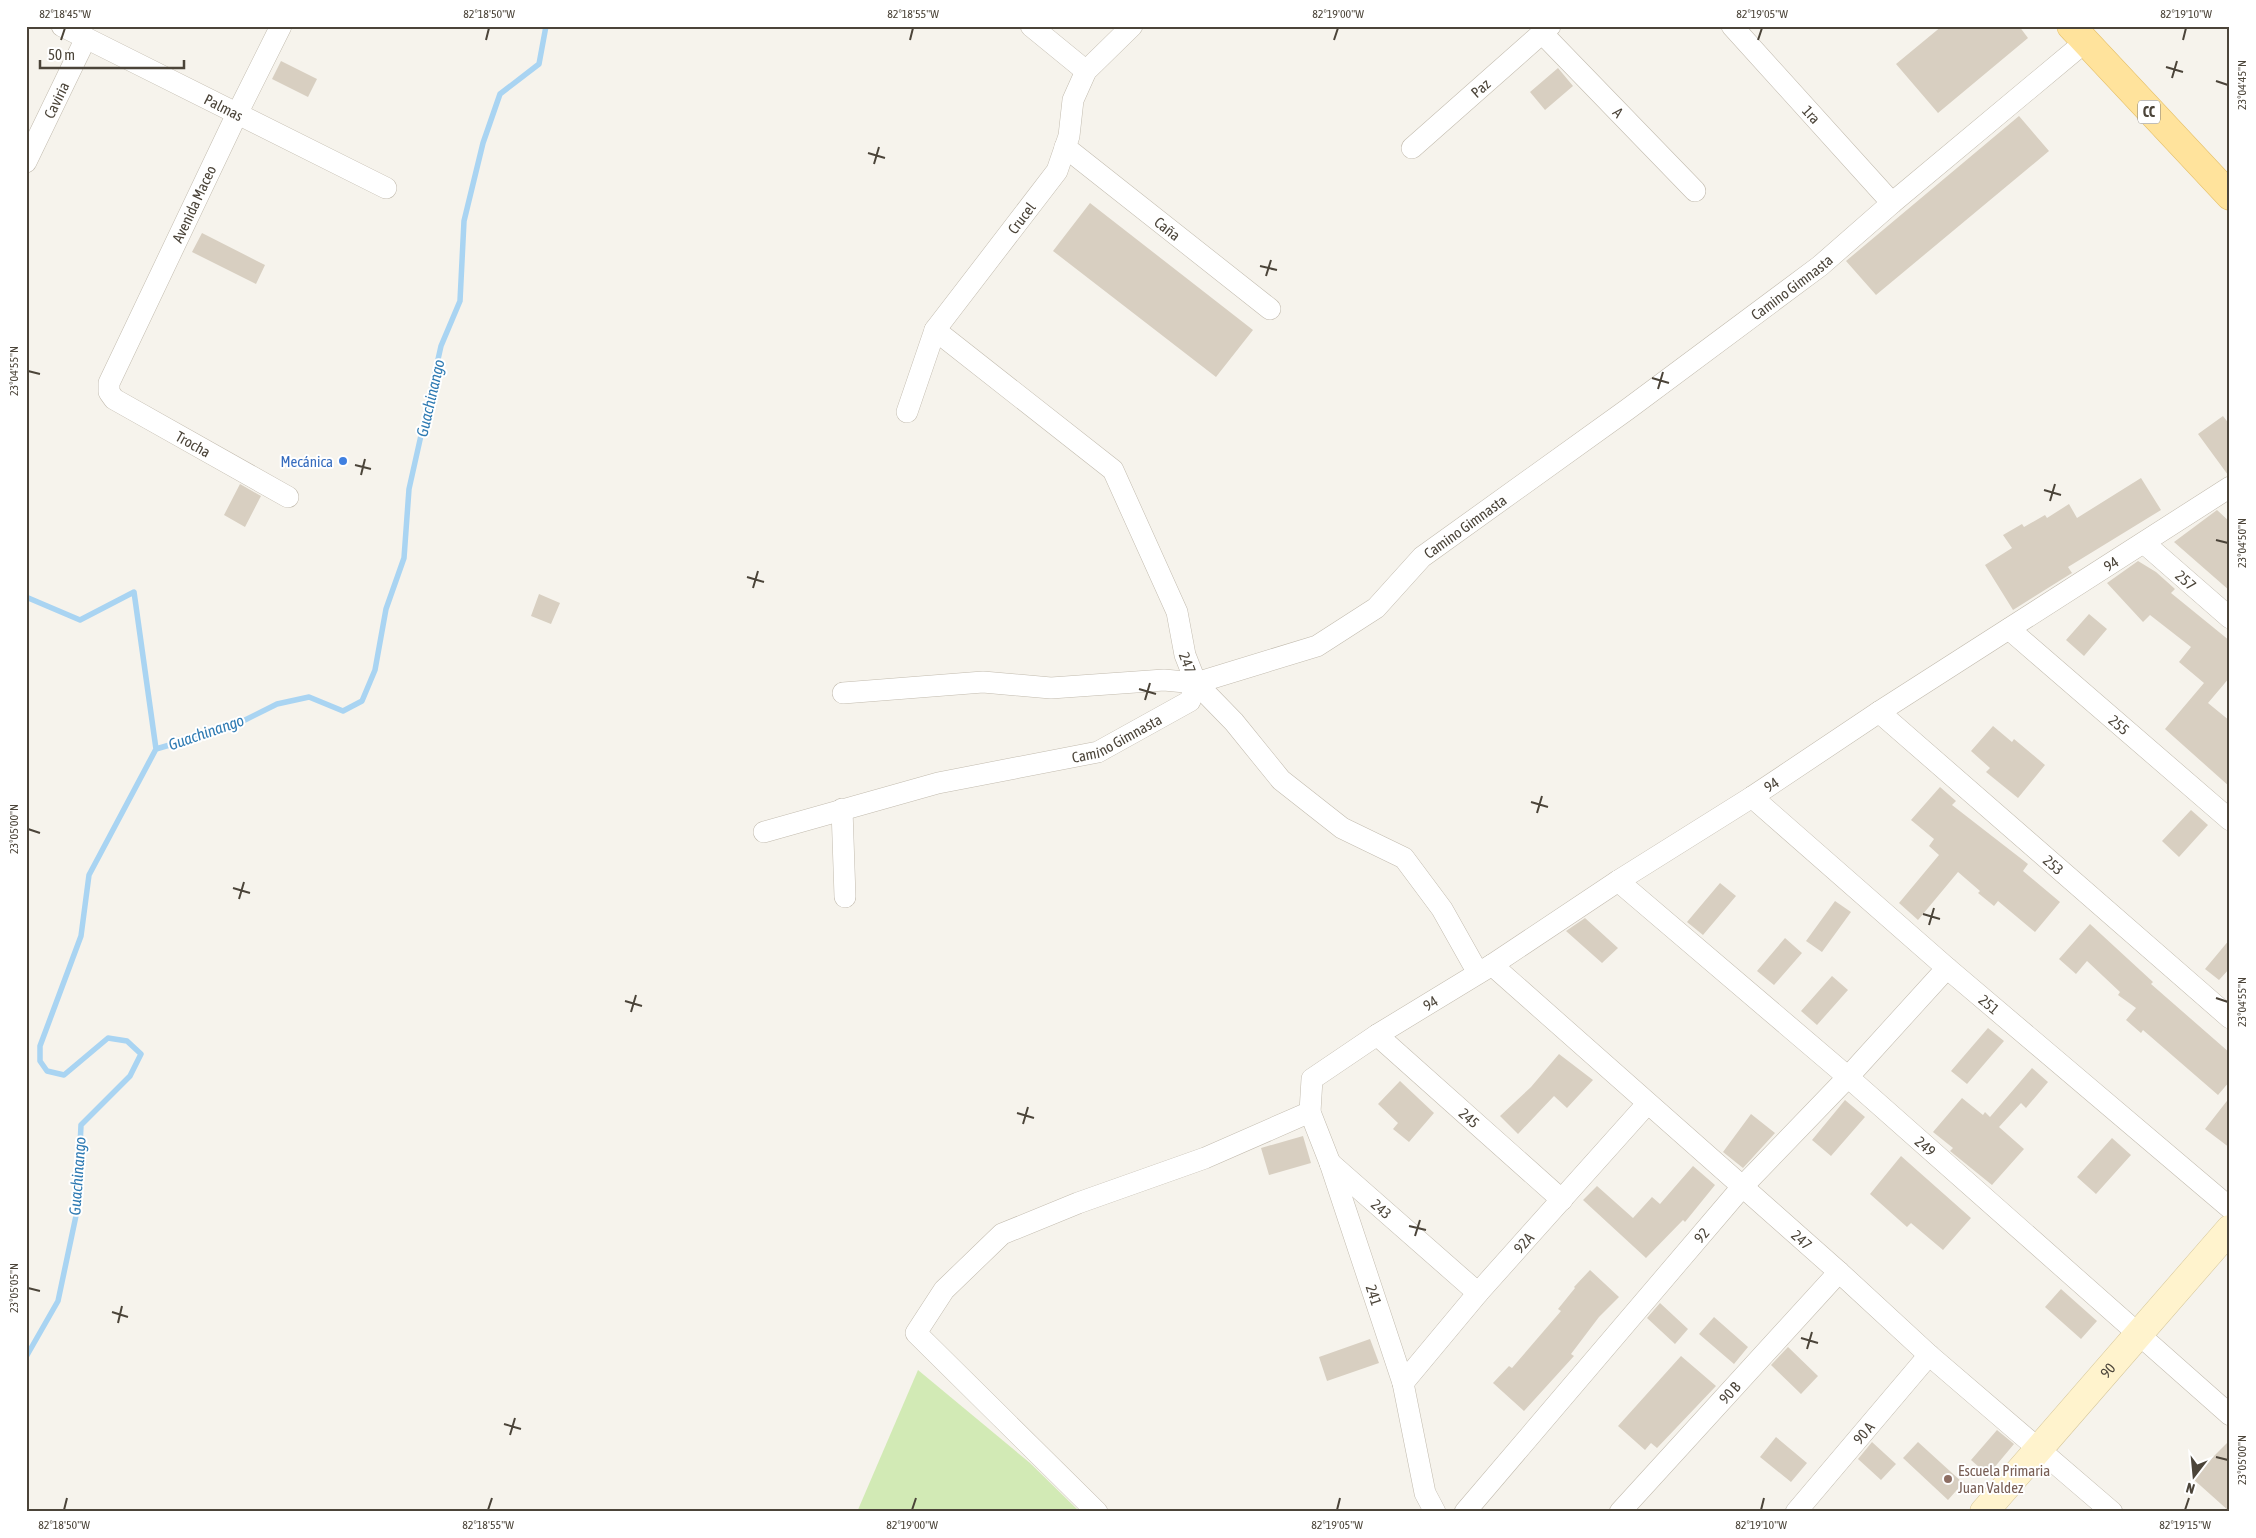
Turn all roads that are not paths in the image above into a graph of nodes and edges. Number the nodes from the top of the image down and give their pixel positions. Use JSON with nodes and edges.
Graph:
{"nodes":[{"id":1,"x":62,"y":26,"type":"edge"},
{"id":2,"x":281,"y":26,"type":"edge"},
{"id":3,"x":1030,"y":26,"type":"edge"},
{"id":4,"x":1132,"y":26,"type":"edge"},
{"id":5,"x":1732,"y":26,"type":"edge"},
{"id":6,"x":1546,"y":30,"type":"edge"},
{"id":7,"x":2078,"y":34,"type":"edge"},
{"id":8,"x":86,"y":38,"type":"junction"},
{"id":9,"x":1086,"y":71,"type":"junction"},
{"id":10,"x":237,"y":114,"type":"junction"},
{"id":11,"x":1066,"y":147,"type":"junction"},
{"id":12,"x":1412,"y":148,"type":"dead end"},
{"id":13,"x":26,"y":162,"type":"edge"},
{"id":14,"x":386,"y":188,"type":"dead end"},
{"id":15,"x":1695,"y":191,"type":"dead end"},
{"id":16,"x":2230,"y":196,"type":"edge"},
{"id":17,"x":1892,"y":203,"type":"junction"},
{"id":18,"x":1270,"y":309,"type":"dead end"},
{"id":19,"x":935,"y":330,"type":"junction"},
{"id":20,"x":108,"y":383,"type":"joint"},
{"id":21,"x":907,"y":412,"type":"dead end"},
{"id":22,"x":2230,"y":488,"type":"edge"},
{"id":23,"x":288,"y":497,"type":"dead end"},
{"id":24,"x":2144,"y":542,"type":"junction"},
{"id":25,"x":2230,"y":618,"type":"edge"},
{"id":26,"x":2009,"y":629,"type":"junction"},
{"id":27,"x":1196,"y":684,"type":"junction"},
{"id":28,"x":843,"y":693,"type":"dead end"},
{"id":29,"x":1879,"y":712,"type":"junction"},
{"id":30,"x":1752,"y":797,"type":"junction"},
{"id":31,"x":842,"y":810,"type":"junction"},
{"id":32,"x":2230,"y":820,"type":"edge"},
{"id":33,"x":764,"y":832,"type":"dead end"},
{"id":34,"x":1618,"y":881,"type":"junction"},
{"id":35,"x":845,"y":898,"type":"dead end"},
{"id":36,"x":1947,"y":968,"type":"junction"},
{"id":37,"x":1485,"y":969,"type":"junction"},
{"id":38,"x":2230,"y":1018,"type":"edge"},
{"id":39,"x":1377,"y":1035,"type":"junction"},
{"id":40,"x":1848,"y":1077,"type":"junction"},
{"id":41,"x":1312,"y":1079,"type":"joint"},
{"id":42,"x":1647,"y":1104,"type":"junction"},
{"id":43,"x":1310,"y":1112,"type":"junction"},
{"id":44,"x":1330,"y":1163,"type":"junction"},
{"id":45,"x":1742,"y":1187,"type":"junction"},
{"id":46,"x":1562,"y":1200,"type":"junction"},
{"id":47,"x":2230,"y":1208,"type":"edge"},
{"id":48,"x":2230,"y":1229,"type":"edge"},
{"id":49,"x":1839,"y":1272,"type":"junction"},
{"id":50,"x":1478,"y":1293,"type":"junction"},
{"id":51,"x":2139,"y":1336,"type":"junction"},
{"id":52,"x":1929,"y":1355,"type":"junction"},
{"id":53,"x":1403,"y":1384,"type":"junction"},
{"id":54,"x":2230,"y":1415,"type":"edge"},
{"id":55,"x":2041,"y":1449,"type":"junction"},
{"id":56,"x":1097,"y":1512,"type":"edge"},
{"id":57,"x":1435,"y":1512,"type":"edge"},
{"id":58,"x":1465,"y":1512,"type":"edge"},
{"id":59,"x":1620,"y":1512,"type":"edge"},
{"id":60,"x":1796,"y":1512,"type":"edge"},
{"id":61,"x":1984,"y":1512,"type":"edge"},
{"id":62,"x":2112,"y":1512,"type":"edge"}],
"edges":[{"from":1,"to":8,"type":"street","name":"Palmas"},
{"from":2,"to":10,"type":"street","name":"Avenida Maceo"},
{"from":3,"to":9,"type":"street"},
{"from":4,"to":9,"type":"street","name":"Crucel"},
{"from":5,"to":17,"type":"street","name":"1ra"},
{"from":6,"to":12,"type":"street","name":"Paz"},
{"from":6,"to":15,"type":"street","name":"A"},
{"from":7,"to":16,"type":"main road","number":"CC"},
{"from":7,"to":17,"type":"street","name":"Camino Gimnasta"},
{"from":8,"to":10,"type":"street","name":"Palmas"},
{"from":8,"to":13,"type":"street","name":"Caviria"},
{"from":9,"to":11,"type":"street","name":"Crucel"},
{"from":10,"to":14,"type":"street","name":"Palmas"},
{"from":10,"to":20,"type":"street","name":"Avenida Maceo"},
{"from":11,"to":18,"type":"street","name":"Caña"},
{"from":11,"to":19,"type":"street","name":"Crucel"},
{"from":17,"to":27,"type":"street","name":"Camino Gimnasta"},
{"from":19,"to":21,"type":"street","name":"Crucel"},
{"from":19,"to":27,"type":"street","name":"247"},
{"from":20,"to":23,"type":"street","name":"Trocha"},
{"from":22,"to":24,"type":"street","name":"94"},
{"from":24,"to":25,"type":"street","name":"257"},
{"from":24,"to":26,"type":"street","name":"94"},
{"from":26,"to":29,"type":"street","name":"94"},
{"from":26,"to":32,"type":"street","name":"255"},
{"from":27,"to":28,"type":"street"},
{"from":27,"to":31,"type":"street","name":"Camino Gimnasta"},
{"from":27,"to":37,"type":"street","name":"247"},
{"from":29,"to":30,"type":"street","name":"94"},
{"from":29,"to":38,"type":"street","name":"253"},
{"from":30,"to":34,"type":"street","name":"94"},
{"from":30,"to":36,"type":"street","name":"251"},
{"from":31,"to":33,"type":"street","name":"Camino Gimnasta"},
{"from":31,"to":35,"type":"street"},
{"from":34,"to":37,"type":"street","name":"94"},
{"from":34,"to":40,"type":"street","name":"249"},
{"from":36,"to":40,"type":"street","name":"92"},
{"from":36,"to":47,"type":"street","name":"251"},
{"from":37,"to":39,"type":"street","name":"94"},
{"from":37,"to":42,"type":"street","name":"247"},
{"from":39,"to":41,"type":"street","name":"94"},
{"from":39,"to":46,"type":"street","name":"245"},
{"from":40,"to":45,"type":"street","name":"92"},
{"from":40,"to":51,"type":"street","name":"249"},
{"from":41,"to":43,"type":"street","name":"241"},
{"from":42,"to":45,"type":"street","name":"247"},
{"from":42,"to":46,"type":"street","name":"92A"},
{"from":43,"to":44,"type":"street","name":"241"},
{"from":43,"to":56,"type":"street"},
{"from":44,"to":50,"type":"street","name":"243"},
{"from":44,"to":53,"type":"street","name":"241"},
{"from":45,"to":49,"type":"street","name":"247"},
{"from":45,"to":58,"type":"street","name":"92"},
{"from":46,"to":50,"type":"street","name":"92A"},
{"from":48,"to":51,"type":"street","name":"90"},
{"from":49,"to":52,"type":"street","name":"247"},
{"from":49,"to":59,"type":"street","name":"90 B"},
{"from":50,"to":53,"type":"street","name":"92A"},
{"from":51,"to":54,"type":"street","name":"249"},
{"from":51,"to":55,"type":"street","name":"90"},
{"from":52,"to":55,"type":"street","name":"247"},
{"from":52,"to":60,"type":"street","name":"90 A"},
{"from":53,"to":57,"type":"street","name":"241"},
{"from":55,"to":61,"type":"street","name":"90"},
{"from":55,"to":62,"type":"street","name":"247"}]}
